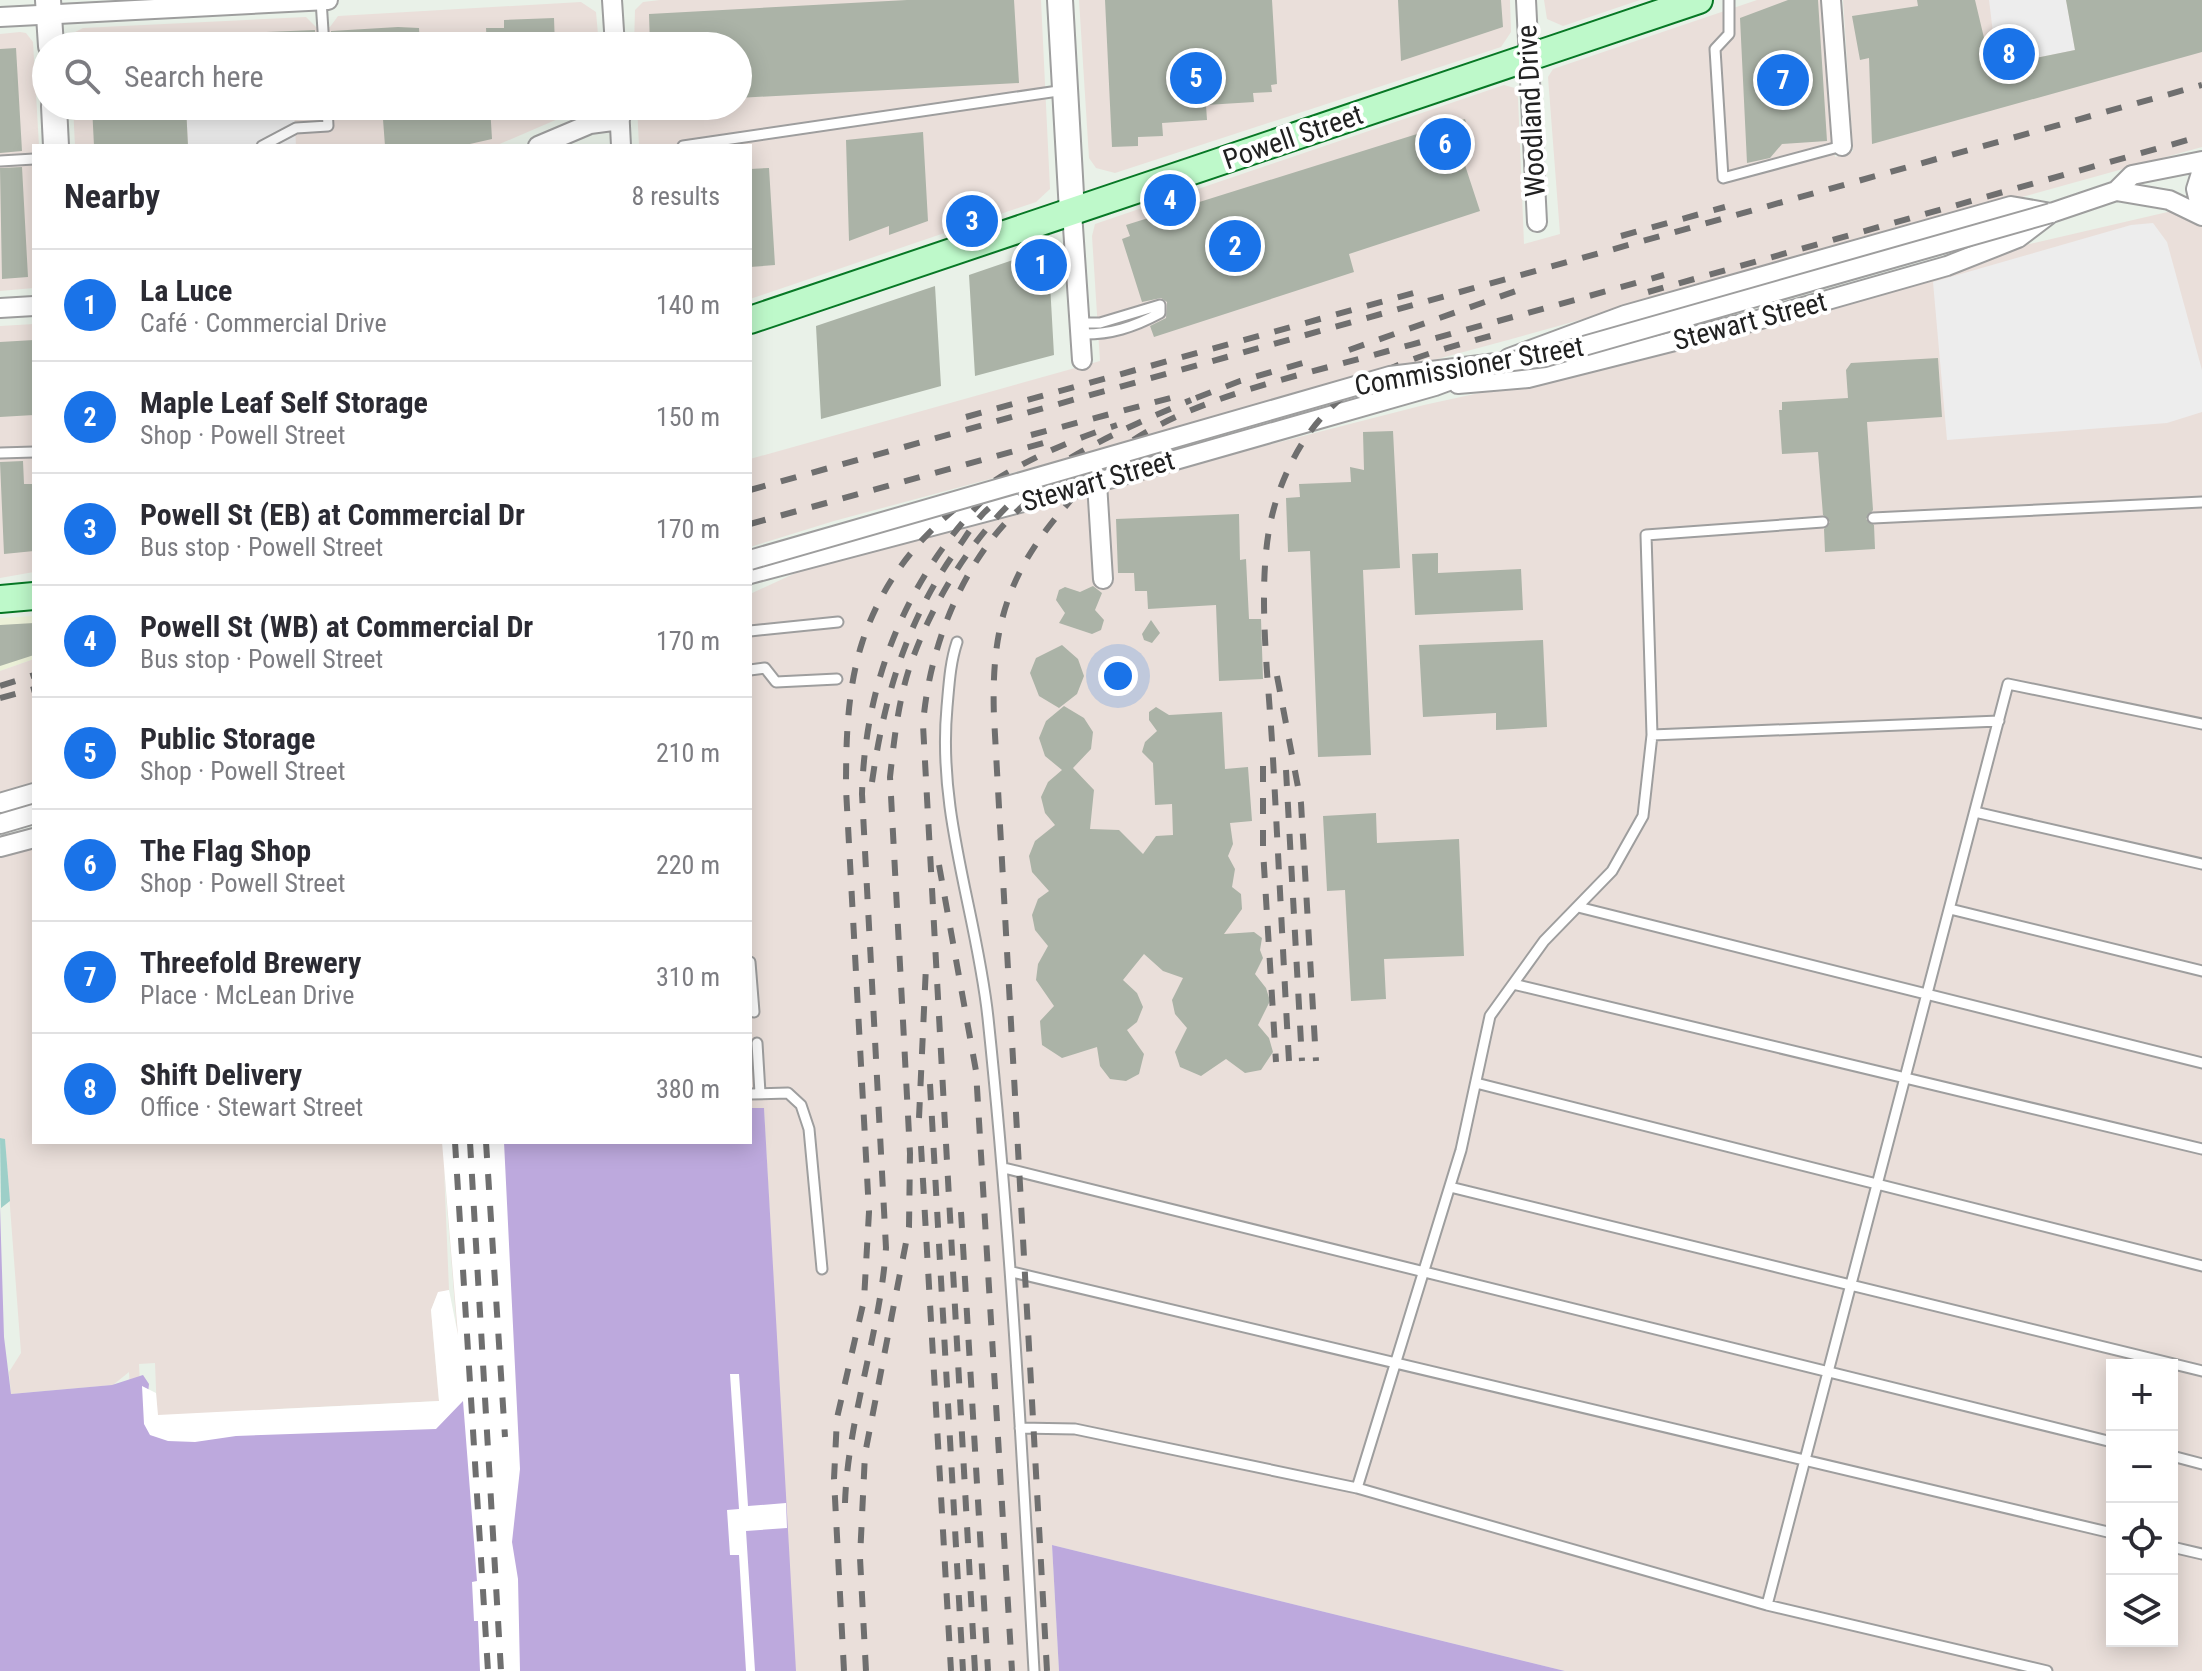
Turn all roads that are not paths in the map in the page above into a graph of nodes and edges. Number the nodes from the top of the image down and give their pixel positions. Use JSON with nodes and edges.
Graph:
{"nodes":[{"id":1,"x":321,"y":0,"type":"edge"},
{"id":2,"x":328,"y":0,"type":"edge"},
{"id":3,"x":612,"y":0,"type":"edge"},
{"id":4,"x":1060,"y":0,"type":"edge"},
{"id":5,"x":1526,"y":0,"type":"edge"},
{"id":6,"x":1699,"y":0,"type":"edge"},
{"id":7,"x":1729,"y":0,"type":"edge"},
{"id":8,"x":1831,"y":0,"type":"edge"},
{"id":9,"x":49,"y":7,"type":"edge"},
{"id":10,"x":0,"y":17,"type":"edge"},
{"id":11,"x":50,"y":32,"type":"edge"},
{"id":12,"x":323,"y":32,"type":"edge"},
{"id":13,"x":614,"y":32,"type":"edge"},
{"id":14,"x":1529,"y":58,"type":"junction"},
{"id":15,"x":1065,"y":90,"type":"junction"},
{"id":16,"x":55,"y":120,"type":"edge"},
{"id":17,"x":328,"y":120,"type":"edge"},
{"id":18,"x":601,"y":120,"type":"edge"},
{"id":19,"x":619,"y":120,"type":"edge"},
{"id":20,"x":56,"y":144,"type":"edge"},
{"id":21,"x":266,"y":144,"type":"edge"},
{"id":22,"x":543,"y":144,"type":"edge"},
{"id":23,"x":621,"y":144,"type":"edge"},
{"id":24,"x":697,"y":144,"type":"edge"},
{"id":25,"x":1842,"y":146,"type":"joint"},
{"id":26,"x":32,"y":159,"type":"edge"},
{"id":27,"x":0,"y":161,"type":"edge"},
{"id":28,"x":2202,"y":161,"type":"edge"},
{"id":29,"x":2202,"y":170,"type":"edge"},
{"id":30,"x":2116,"y":191,"type":"junction"},
{"id":31,"x":1072,"y":212,"type":"junction"},
{"id":32,"x":2051,"y":213,"type":"junction"},
{"id":33,"x":2202,"y":215,"type":"edge"},
{"id":34,"x":1537,"y":222,"type":"dead end"},
{"id":35,"x":32,"y":306,"type":"edge"},
{"id":36,"x":0,"y":308,"type":"edge"},
{"id":37,"x":752,"y":319,"type":"edge"},
{"id":38,"x":1080,"y":328,"type":"junction"},
{"id":39,"x":1082,"y":360,"type":"dead end"},
{"id":40,"x":1435,"y":386,"type":"junction"},
{"id":41,"x":32,"y":452,"type":"edge"},
{"id":42,"x":0,"y":453,"type":"edge"},
{"id":43,"x":1097,"y":483,"type":"junction"},
{"id":44,"x":2202,"y":502,"type":"edge"},
{"id":45,"x":1873,"y":518,"type":"dead end"},
{"id":46,"x":1823,"y":522,"type":"dead end"},
{"id":47,"x":753,"y":571,"type":"edge"},
{"id":48,"x":1103,"y":579,"type":"dead end"},
{"id":49,"x":32,"y":596,"type":"edge"},
{"id":50,"x":0,"y":599,"type":"edge"},
{"id":51,"x":838,"y":622,"type":"dead end"},
{"id":52,"x":752,"y":631,"type":"edge"},
{"id":53,"x":957,"y":642,"type":"dead end"},
{"id":54,"x":752,"y":670,"type":"edge"},
{"id":55,"x":837,"y":679,"type":"dead end"},
{"id":56,"x":1999,"y":721,"type":"junction"},
{"id":57,"x":2202,"y":724,"type":"edge"},
{"id":58,"x":1652,"y":735,"type":"junction"},
{"id":59,"x":32,"y":794,"type":"edge"},
{"id":60,"x":0,"y":803,"type":"edge"},
{"id":61,"x":1975,"y":812,"type":"junction"},
{"id":62,"x":32,"y":815,"type":"edge"},
{"id":63,"x":0,"y":824,"type":"edge"},
{"id":64,"x":32,"y":839,"type":"edge"},
{"id":65,"x":0,"y":847,"type":"edge"},
{"id":66,"x":2202,"y":864,"type":"edge"},
{"id":67,"x":1578,"y":907,"type":"junction"},
{"id":68,"x":1950,"y":909,"type":"junction"},
{"id":69,"x":2202,"y":971,"type":"edge"},
{"id":70,"x":1513,"y":984,"type":"junction"},
{"id":71,"x":752,"y":987,"type":"edge"},
{"id":72,"x":1927,"y":994,"type":"junction"},
{"id":73,"x":754,"y":1012,"type":"dead end"},
{"id":74,"x":757,"y":1043,"type":"dead end"},
{"id":75,"x":2202,"y":1063,"type":"edge"},
{"id":76,"x":1906,"y":1077,"type":"junction"},
{"id":77,"x":1476,"y":1083,"type":"junction"},
{"id":78,"x":755,"y":1094,"type":"edge"},
{"id":79,"x":2202,"y":1149,"type":"edge"},
{"id":80,"x":1004,"y":1168,"type":"junction"},
{"id":81,"x":1878,"y":1183,"type":"junction"},
{"id":82,"x":1450,"y":1187,"type":"junction"},
{"id":83,"x":2202,"y":1266,"type":"edge"},
{"id":84,"x":822,"y":1269,"type":"dead end"},
{"id":85,"x":1012,"y":1272,"type":"junction"},
{"id":86,"x":1424,"y":1272,"type":"junction"},
{"id":87,"x":1851,"y":1285,"type":"junction"},
{"id":88,"x":1396,"y":1363,"type":"junction"},
{"id":89,"x":2202,"y":1371,"type":"edge"},
{"id":90,"x":1828,"y":1372,"type":"junction"},
{"id":91,"x":1020,"y":1428,"type":"junction"},
{"id":92,"x":2106,"y":1441,"type":"edge"},
{"id":93,"x":2178,"y":1458,"type":"edge"},
{"id":94,"x":1805,"y":1460,"type":"junction"},
{"id":95,"x":2202,"y":1464,"type":"edge"},
{"id":96,"x":1357,"y":1488,"type":"junction"},
{"id":97,"x":2106,"y":1532,"type":"edge"},
{"id":98,"x":2178,"y":1548,"type":"edge"},
{"id":99,"x":2202,"y":1554,"type":"edge"},
{"id":100,"x":1767,"y":1605,"type":"junction"},
{"id":101,"x":1034,"y":1671,"type":"edge"},
{"id":102,"x":2047,"y":1671,"type":"edge"}],
"edges":[{"from":1,"to":2,"type":"street"},
{"from":1,"to":9,"type":"street"},
{"from":1,"to":12,"type":"lane"},
{"from":3,"to":13,"type":"street"},
{"from":4,"to":15,"type":"street"},
{"from":5,"to":14,"type":"street","name":"Woodland Drive"},
{"from":6,"to":14,"type":"main road","name":"Powell Street"},
{"from":7,"to":25,"type":"lane"},
{"from":8,"to":25,"type":"street"},
{"from":9,"to":10,"type":"street"},
{"from":9,"to":11,"type":"street"},
{"from":14,"to":31,"type":"main road","name":"Powell Street"},
{"from":14,"to":34,"type":"street","name":"Woodland Drive"},
{"from":15,"to":24,"type":"lane"},
{"from":15,"to":31,"type":"street"},
{"from":16,"to":20,"type":"street"},
{"from":17,"to":21,"type":"lane"},
{"from":18,"to":22,"type":"street"},
{"from":19,"to":23,"type":"street"},
{"from":26,"to":27,"type":"lane"},
{"from":28,"to":30,"type":"street","name":"Stewart Street"},
{"from":29,"to":33,"type":"street"},
{"from":30,"to":32,"type":"street","name":"Stewart Street"},
{"from":30,"to":33,"type":"street"},
{"from":31,"to":37,"type":"main road","name":"Powell Street"},
{"from":31,"to":38,"type":"street"},
{"from":32,"to":40,"type":"street","name":"Stewart Street"},
{"from":32,"to":40,"type":"street","name":"Stewart Street"},
{"from":32,"to":47,"type":"street","name":"Commissioner Street","bridge":true},
{"from":35,"to":36,"type":"street"},
{"from":38,"to":38,"type":"lane"},
{"from":38,"to":39,"type":"street"},
{"from":40,"to":43,"type":"street","name":"Stewart Street"},
{"from":41,"to":42,"type":"lane"},
{"from":43,"to":47,"type":"street","name":"Stewart Street"},
{"from":43,"to":48,"type":"street"},
{"from":44,"to":45,"type":"lane"},
{"from":46,"to":58,"type":"lane"},
{"from":49,"to":50,"type":"main road"},
{"from":51,"to":52,"type":"lane"},
{"from":53,"to":80,"type":"lane"},
{"from":54,"to":55,"type":"lane"},
{"from":56,"to":57,"type":"lane"},
{"from":56,"to":58,"type":"lane"},
{"from":56,"to":61,"type":"lane"},
{"from":58,"to":67,"type":"lane"},
{"from":59,"to":60,"type":"street"},
{"from":61,"to":66,"type":"lane"},
{"from":61,"to":68,"type":"lane"},
{"from":62,"to":63,"type":"street"},
{"from":64,"to":65,"type":"street"},
{"from":67,"to":70,"type":"lane"},
{"from":67,"to":72,"type":"lane"},
{"from":68,"to":69,"type":"lane"},
{"from":68,"to":72,"type":"lane"},
{"from":70,"to":76,"type":"lane"},
{"from":70,"to":77,"type":"lane"},
{"from":71,"to":73,"type":"lane"},
{"from":72,"to":75,"type":"lane"},
{"from":72,"to":76,"type":"lane"},
{"from":74,"to":78,"type":"lane"},
{"from":76,"to":79,"type":"lane"},
{"from":76,"to":81,"type":"lane"},
{"from":77,"to":81,"type":"lane"},
{"from":77,"to":82,"type":"lane"},
{"from":78,"to":84,"type":"lane"},
{"from":80,"to":85,"type":"lane"},
{"from":80,"to":86,"type":"lane"},
{"from":81,"to":83,"type":"lane"},
{"from":81,"to":87,"type":"lane"},
{"from":82,"to":86,"type":"lane"},
{"from":82,"to":87,"type":"lane"},
{"from":85,"to":88,"type":"lane"},
{"from":85,"to":91,"type":"lane"},
{"from":86,"to":88,"type":"lane"},
{"from":86,"to":90,"type":"lane"},
{"from":87,"to":89,"type":"lane"},
{"from":87,"to":90,"type":"lane"},
{"from":88,"to":94,"type":"lane"},
{"from":88,"to":96,"type":"lane"},
{"from":90,"to":92,"type":"lane"},
{"from":90,"to":94,"type":"lane"},
{"from":91,"to":96,"type":"lane"},
{"from":91,"to":101,"type":"lane"},
{"from":93,"to":95,"type":"lane"},
{"from":94,"to":97,"type":"lane"},
{"from":94,"to":100,"type":"lane"},
{"from":96,"to":100,"type":"lane"},
{"from":98,"to":99,"type":"lane"},
{"from":100,"to":102,"type":"lane"}]}
